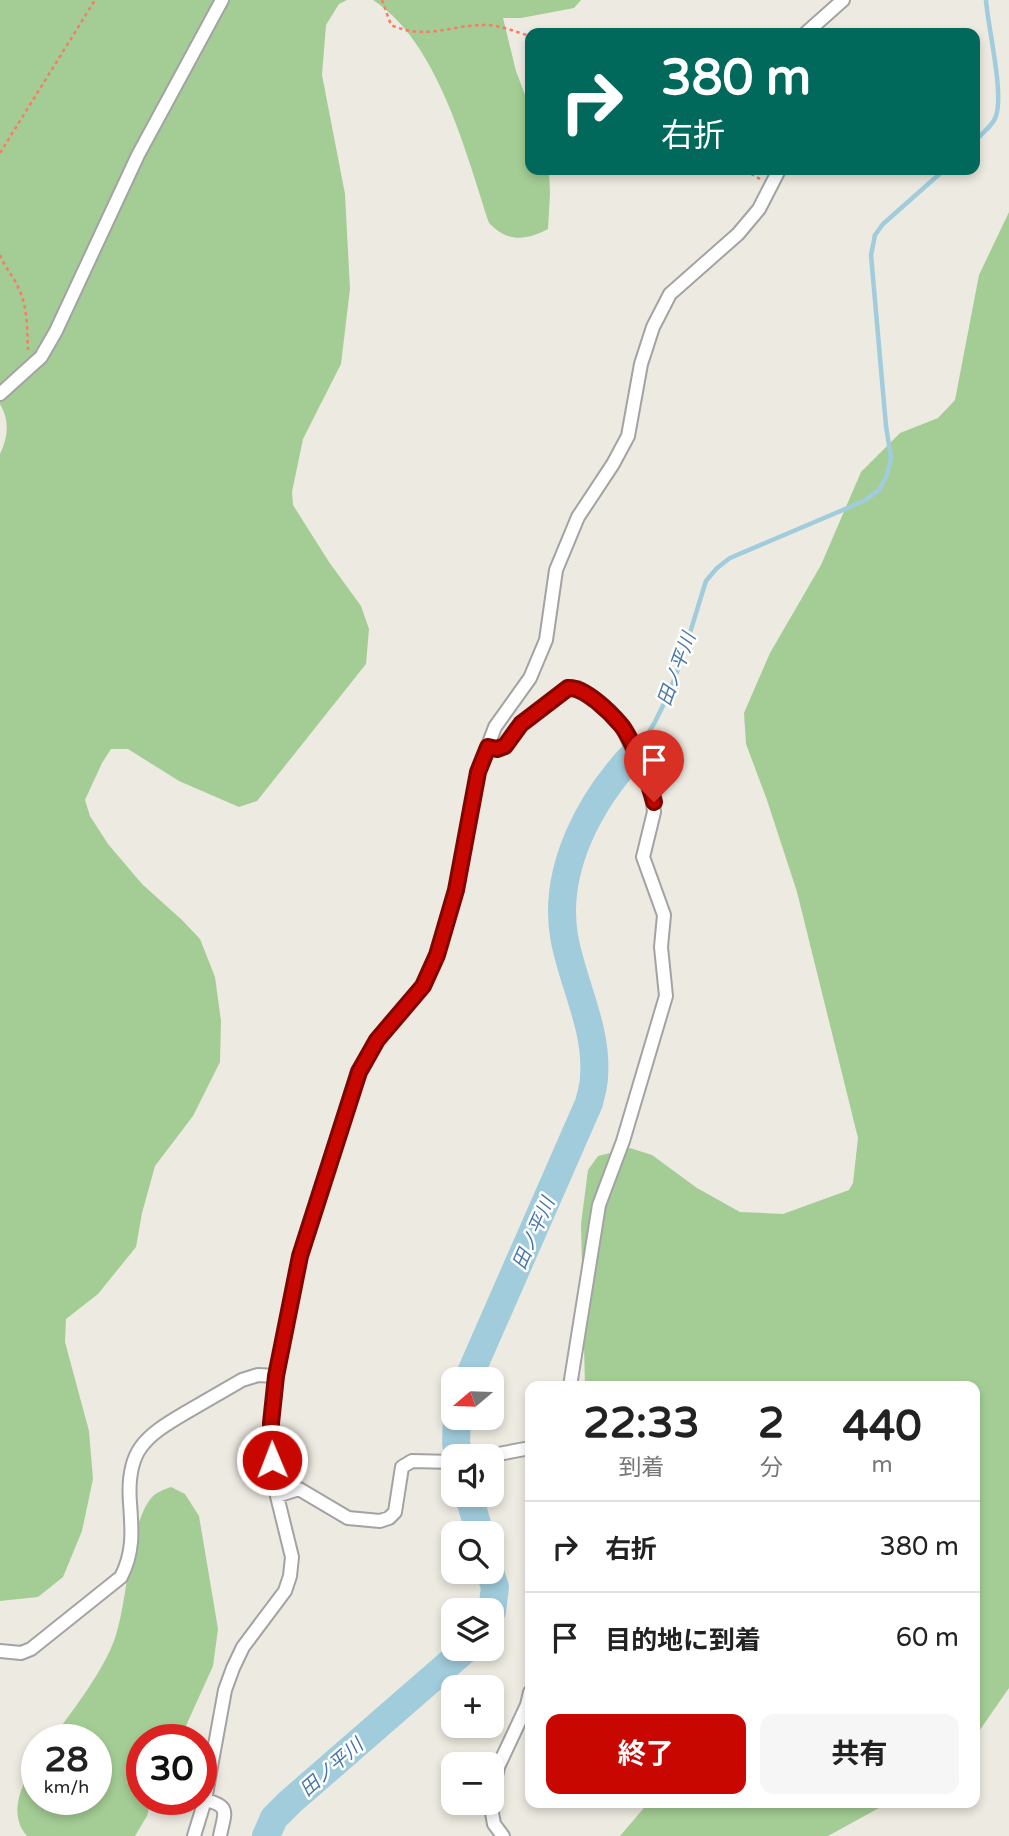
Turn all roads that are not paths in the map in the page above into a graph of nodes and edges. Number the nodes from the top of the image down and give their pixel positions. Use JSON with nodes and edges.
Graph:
{"nodes":[{"id":1,"x":222,"y":0,"type":"edge"},
{"id":2,"x":843,"y":0,"type":"edge"},
{"id":3,"x":812,"y":28,"type":"edge"},
{"id":4,"x":776,"y":175,"type":"edge"},
{"id":5,"x":0,"y":394,"type":"edge"},
{"id":6,"x":488,"y":747,"type":"junction"},
{"id":7,"x":276,"y":1376,"type":"junction"},
{"id":8,"x":571,"y":1381,"type":"edge"},
{"id":9,"x":525,"y":1449,"type":"edge"},
{"id":10,"x":504,"y":1453,"type":"edge"},
{"id":11,"x":441,"y":1462,"type":"edge"},
{"id":12,"x":277,"y":1496,"type":"junction"},
{"id":13,"x":0,"y":1651,"type":"edge"},
{"id":14,"x":525,"y":1709,"type":"edge"},
{"id":15,"x":217,"y":1734,"type":"edge"},
{"id":16,"x":504,"y":1754,"type":"edge"},
{"id":17,"x":217,"y":1803,"type":"edge"},
{"id":18,"x":200,"y":1815,"type":"edge"},
{"id":19,"x":492,"y":1815,"type":"edge"},
{"id":20,"x":194,"y":1836,"type":"edge"},
{"id":21,"x":220,"y":1836,"type":"edge"},
{"id":22,"x":503,"y":1836,"type":"edge"}],
"edges":[{"from":1,"to":5,"type":"street"},
{"from":2,"to":3,"type":"street"},
{"from":4,"to":6,"type":"street"},
{"from":6,"to":7,"type":"street"},
{"from":6,"to":8,"type":"street"},
{"from":7,"to":12,"type":"street"},
{"from":7,"to":13,"type":"street"},
{"from":9,"to":10,"type":"street"},
{"from":11,"to":12,"type":"street"},
{"from":12,"to":15,"type":"street"},
{"from":14,"to":16,"type":"street"},
{"from":17,"to":21,"type":"street"},
{"from":18,"to":20,"type":"street"},
{"from":19,"to":22,"type":"street"}]}
